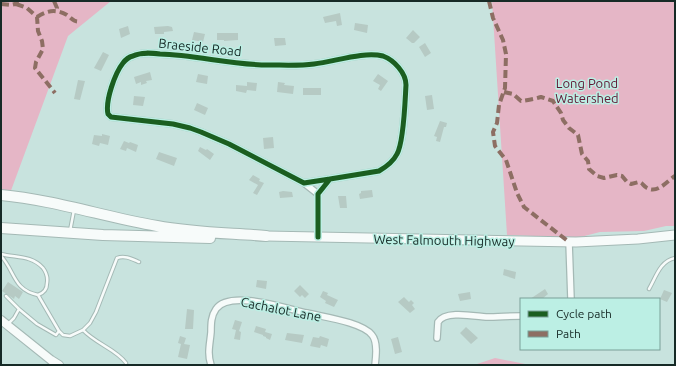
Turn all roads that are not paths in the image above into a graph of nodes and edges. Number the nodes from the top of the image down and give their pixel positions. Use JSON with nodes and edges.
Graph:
{"nodes":[{"id":1,"x":330,"y":179,"type":"junction"},
{"id":2,"x":304,"y":183,"type":"junction"},
{"id":3,"x":318,"y":194,"type":"junction"},
{"id":4,"x":1,"y":195,"type":"edge"},
{"id":5,"x":74,"y":208,"type":"junction"},
{"id":6,"x":1,"y":228,"type":"edge"},
{"id":7,"x":69,"y":233,"type":"junction"},
{"id":8,"x":675,"y":235,"type":"edge"},
{"id":9,"x":266,"y":236,"type":"junction"},
{"id":10,"x":318,"y":237,"type":"junction"},
{"id":11,"x":569,"y":242,"type":"junction"},
{"id":12,"x":1,"y":255,"type":"edge"},
{"id":13,"x":675,"y":258,"type":"edge"},
{"id":14,"x":139,"y":262,"type":"dead end"},
{"id":15,"x":648,"y":289,"type":"dead end"},
{"id":16,"x":38,"y":295,"type":"junction"},
{"id":17,"x":6,"y":296,"type":"dead end"},
{"id":18,"x":572,"y":298,"type":"edge"},
{"id":19,"x":19,"y":309,"type":"junction"},
{"id":20,"x":520,"y":316,"type":"edge"},
{"id":21,"x":4,"y":322,"type":"edge"},
{"id":22,"x":83,"y":330,"type":"junction"},
{"id":23,"x":59,"y":331,"type":"junction"},
{"id":24,"x":437,"y":338,"type":"dead end"},
{"id":25,"x":126,"y":363,"type":"dead end"},
{"id":26,"x":59,"y":365,"type":"edge"},
{"id":27,"x":211,"y":365,"type":"edge"},
{"id":28,"x":375,"y":365,"type":"edge"}],
"edges":[{"from":1,"to":2,"type":"street","name":"Braeside Road"},
{"from":1,"to":2,"type":"street","name":"Braeside Road"},
{"from":1,"to":3,"type":"street"},
{"from":2,"to":3,"type":"street","name":"Braeside Road"},
{"from":3,"to":10,"type":"street"},
{"from":4,"to":5,"type":"highway"},
{"from":5,"to":7,"type":"lane"},
{"from":5,"to":9,"type":"highway"},
{"from":6,"to":7,"type":"highway"},
{"from":7,"to":9,"type":"highway"},
{"from":8,"to":11,"type":"highway","name":"West Falmouth Highway"},
{"from":9,"to":10,"type":"highway","name":"West Falmouth Highway"},
{"from":10,"to":11,"type":"highway","name":"West Falmouth Highway"},
{"from":11,"to":18,"type":"street"},
{"from":12,"to":16,"type":"lane"},
{"from":12,"to":16,"type":"lane"},
{"from":13,"to":15,"type":"lane"},
{"from":14,"to":22,"type":"lane"},
{"from":16,"to":23,"type":"lane"},
{"from":17,"to":19,"type":"lane"},
{"from":19,"to":21,"type":"lane"},
{"from":19,"to":23,"type":"lane"},
{"from":20,"to":24,"type":"street"},
{"from":21,"to":26,"type":"main road"},
{"from":22,"to":23,"type":"lane"},
{"from":22,"to":25,"type":"lane"},
{"from":27,"to":28,"type":"street","name":"Cachalot Lane"}]}
